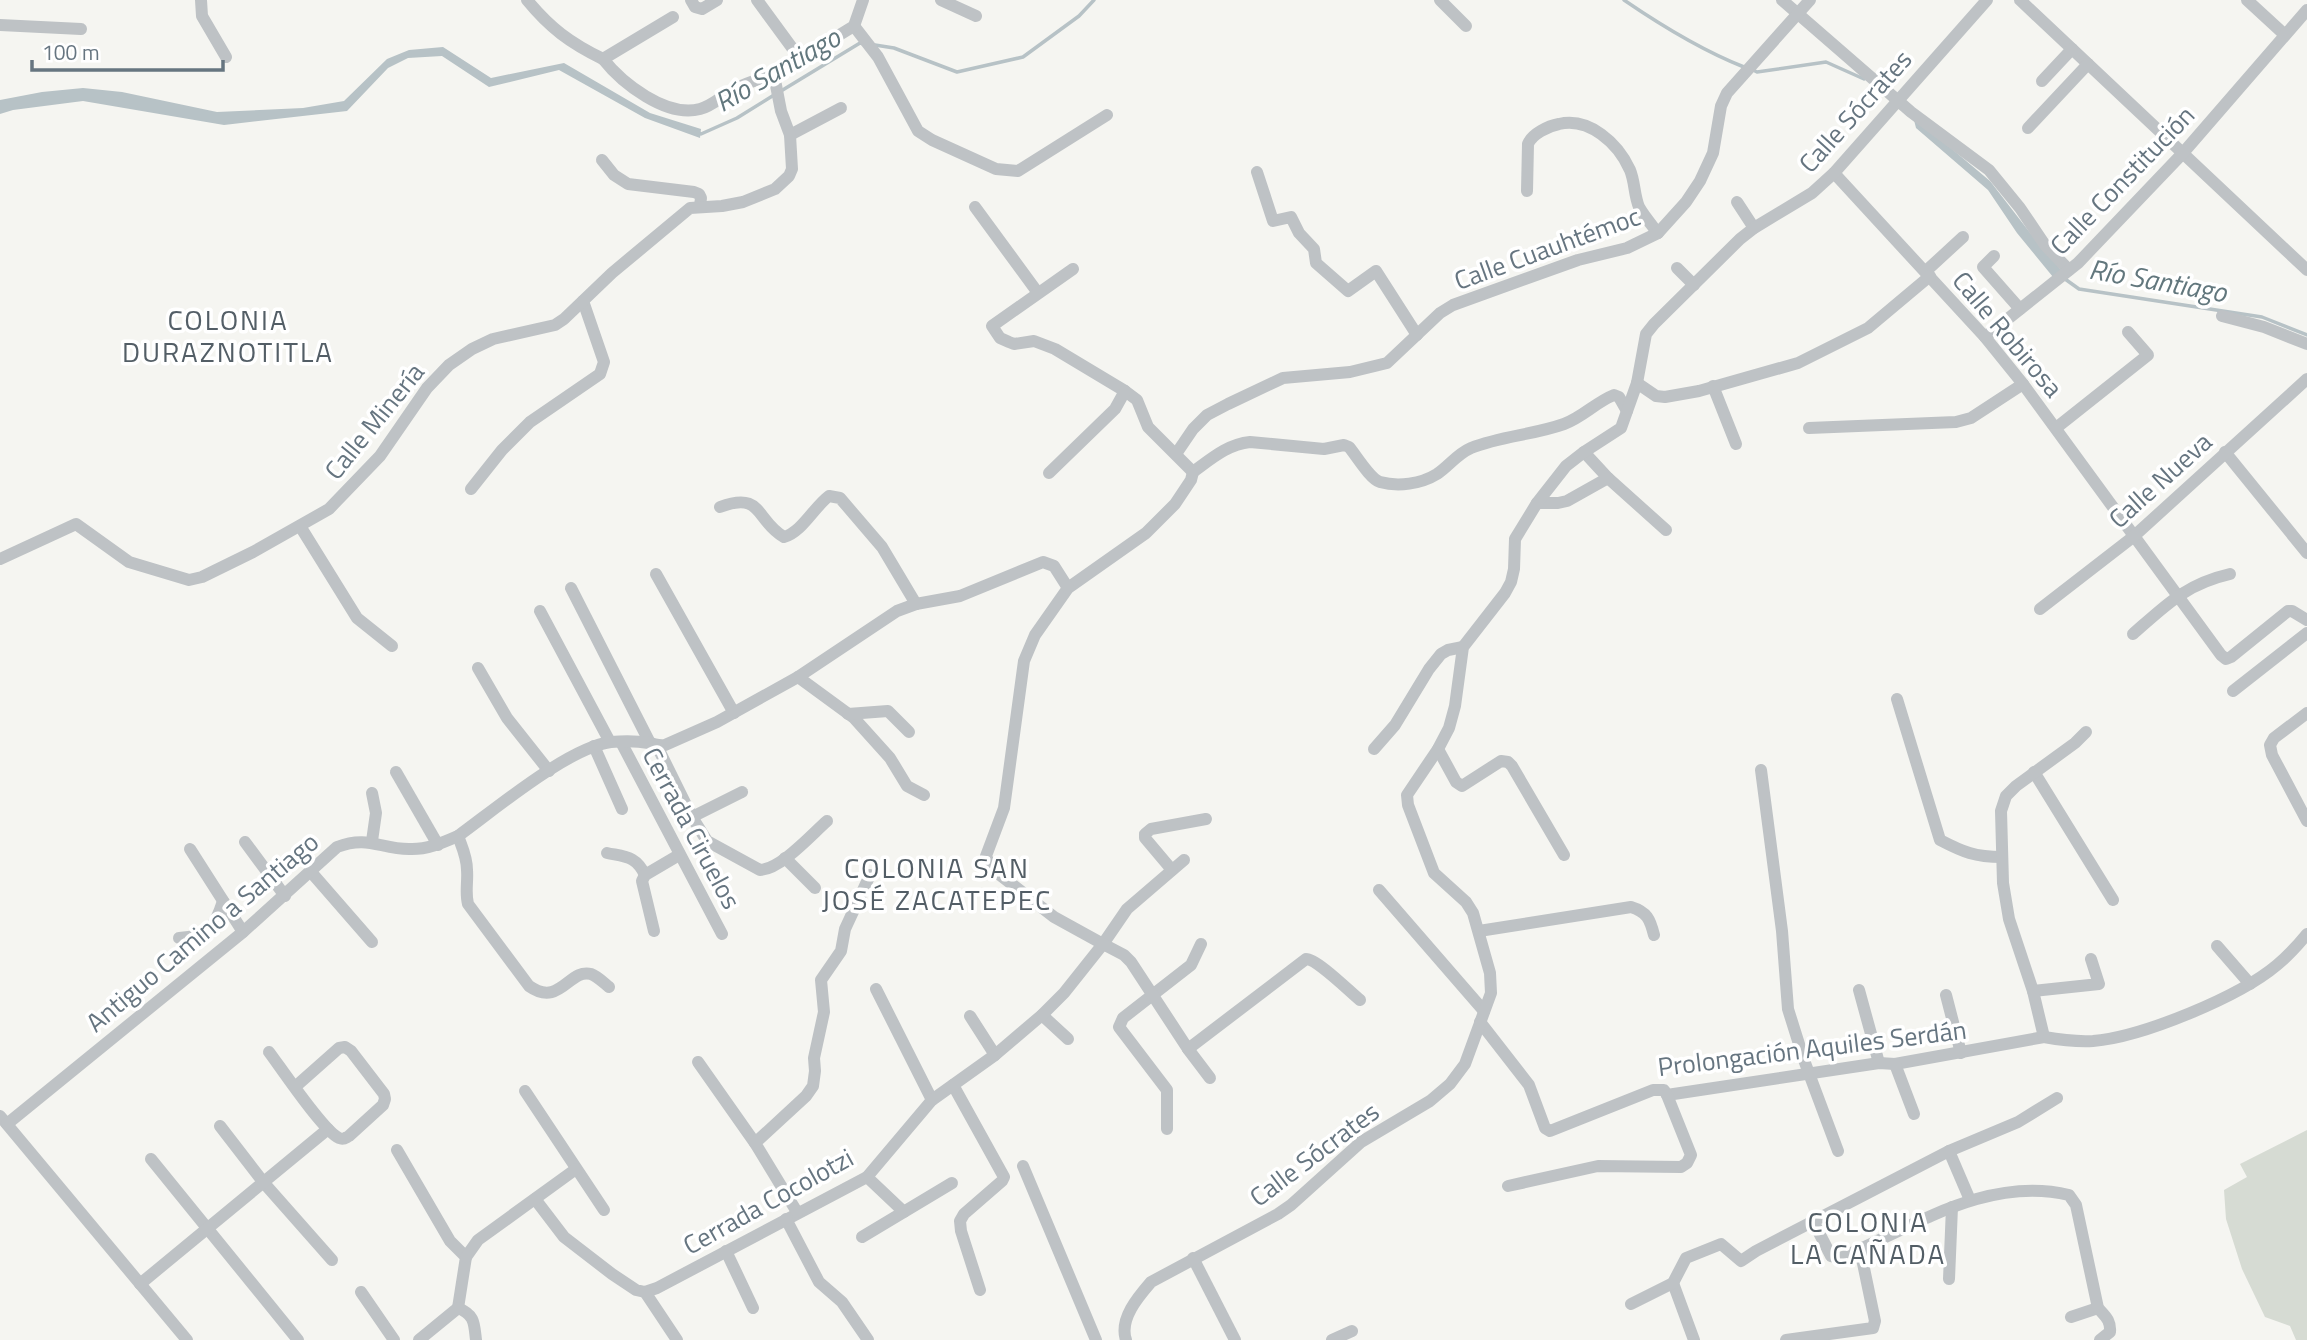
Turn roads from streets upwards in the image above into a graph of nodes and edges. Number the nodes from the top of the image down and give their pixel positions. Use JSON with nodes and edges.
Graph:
{"nodes":[{"id":1,"x":201,"y":0,"type":"edge"},
{"id":2,"x":527,"y":0,"type":"edge"},
{"id":3,"x":691,"y":0,"type":"edge"},
{"id":4,"x":717,"y":0,"type":"edge"},
{"id":5,"x":757,"y":0,"type":"edge"},
{"id":6,"x":863,"y":0,"type":"edge"},
{"id":7,"x":941,"y":0,"type":"edge"},
{"id":8,"x":1440,"y":0,"type":"edge"},
{"id":9,"x":1783,"y":0,"type":"edge"},
{"id":10,"x":1810,"y":0,"type":"edge"},
{"id":11,"x":1987,"y":0,"type":"edge"},
{"id":12,"x":2020,"y":0,"type":"edge"},
{"id":13,"x":2247,"y":0,"type":"edge"},
{"id":14,"x":2307,"y":10,"type":"edge"},
{"id":15,"x":1797,"y":13,"type":"junction"},
{"id":16,"x":976,"y":16,"type":"dead end"},
{"id":17,"x":673,"y":17,"type":"dead end"},
{"id":18,"x":0,"y":25,"type":"edge"},
{"id":19,"x":854,"y":26,"type":"junction"},
{"id":20,"x":1466,"y":26,"type":"dead end"},
{"id":21,"x":81,"y":29,"type":"dead end"},
{"id":22,"x":2284,"y":35,"type":"junction"},
{"id":23,"x":2072,"y":49,"type":"junction"},
{"id":24,"x":226,"y":57,"type":"dead end"},
{"id":25,"x":603,"y":59,"type":"junction"},
{"id":26,"x":801,"y":60,"type":"junction"},
{"id":27,"x":2088,"y":64,"type":"junction"},
{"id":28,"x":774,"y":75,"type":"junction"},
{"id":29,"x":2042,"y":81,"type":"dead end"},
{"id":30,"x":1897,"y":99,"type":"junction"},
{"id":31,"x":841,"y":108,"type":"dead end"},
{"id":32,"x":1107,"y":115,"type":"dead end"},
{"id":33,"x":2028,"y":128,"type":"dead end"},
{"id":34,"x":790,"y":135,"type":"junction"},
{"id":35,"x":2183,"y":153,"type":"junction"},
{"id":36,"x":602,"y":160,"type":"dead end"},
{"id":37,"x":1257,"y":172,"type":"dead end"},
{"id":38,"x":1834,"y":173,"type":"junction"},
{"id":39,"x":1527,"y":191,"type":"dead end"},
{"id":40,"x":1737,"y":202,"type":"dead end"},
{"id":41,"x":700,"y":206,"type":"junction"},
{"id":42,"x":975,"y":207,"type":"dead end"},
{"id":43,"x":1754,"y":228,"type":"junction"},
{"id":44,"x":1658,"y":233,"type":"junction"},
{"id":45,"x":1963,"y":237,"type":"dead end"},
{"id":46,"x":1994,"y":256,"type":"dead end"},
{"id":47,"x":1677,"y":268,"type":"dead end"},
{"id":48,"x":1073,"y":269,"type":"dead end"},
{"id":49,"x":2307,"y":270,"type":"edge"},
{"id":50,"x":2068,"y":271,"type":"junction"},
{"id":51,"x":1928,"y":274,"type":"junction"},
{"id":52,"x":1694,"y":285,"type":"junction"},
{"id":53,"x":1038,"y":293,"type":"junction"},
{"id":54,"x":583,"y":301,"type":"junction"},
{"id":55,"x":2020,"y":309,"type":"junction"},
{"id":56,"x":2222,"y":316,"type":"dead end"},
{"id":57,"x":2128,"y":331,"type":"dead end"},
{"id":58,"x":1417,"y":335,"type":"junction"},
{"id":59,"x":1985,"y":337,"type":"junction"},
{"id":60,"x":2307,"y":344,"type":"edge"},
{"id":61,"x":2307,"y":379,"type":"edge"},
{"id":62,"x":1636,"y":383,"type":"junction"},
{"id":63,"x":2023,"y":384,"type":"junction"},
{"id":64,"x":1713,"y":386,"type":"junction"},
{"id":65,"x":1125,"y":391,"type":"junction"},
{"id":66,"x":1627,"y":411,"type":"junction"},
{"id":67,"x":1809,"y":428,"type":"dead end"},
{"id":68,"x":2056,"y":428,"type":"junction"},
{"id":69,"x":1736,"y":444,"type":"dead end"},
{"id":70,"x":1584,"y":452,"type":"junction"},
{"id":71,"x":2225,"y":452,"type":"junction"},
{"id":72,"x":1177,"y":454,"type":"junction"},
{"id":73,"x":1193,"y":471,"type":"junction"},
{"id":74,"x":1049,"y":473,"type":"dead end"},
{"id":75,"x":1608,"y":478,"type":"junction"},
{"id":76,"x":471,"y":489,"type":"dead end"},
{"id":77,"x":1537,"y":503,"type":"junction"},
{"id":78,"x":720,"y":507,"type":"dead end"},
{"id":79,"x":300,"y":526,"type":"junction"},
{"id":80,"x":1666,"y":530,"type":"dead end"},
{"id":81,"x":2133,"y":537,"type":"junction"},
{"id":82,"x":2307,"y":553,"type":"edge"},
{"id":83,"x":0,"y":559,"type":"edge"},
{"id":84,"x":656,"y":573,"type":"dead end"},
{"id":85,"x":2230,"y":574,"type":"dead end"},
{"id":86,"x":1068,"y":588,"type":"junction"},
{"id":87,"x":571,"y":589,"type":"dead end"},
{"id":88,"x":2177,"y":596,"type":"junction"},
{"id":89,"x":916,"y":604,"type":"junction"},
{"id":90,"x":2040,"y":609,"type":"dead end"},
{"id":91,"x":541,"y":611,"type":"dead end"},
{"id":92,"x":2307,"y":620,"type":"edge"},
{"id":93,"x":2307,"y":633,"type":"edge"},
{"id":94,"x":2133,"y":634,"type":"dead end"},
{"id":95,"x":392,"y":646,"type":"dead end"},
{"id":96,"x":1463,"y":647,"type":"junction"},
{"id":97,"x":478,"y":668,"type":"dead end"},
{"id":98,"x":797,"y":677,"type":"junction"},
{"id":99,"x":2233,"y":691,"type":"dead end"},
{"id":100,"x":1897,"y":699,"type":"dead end"},
{"id":101,"x":734,"y":713,"type":"junction"},
{"id":102,"x":2307,"y":713,"type":"edge"},
{"id":103,"x":848,"y":714,"type":"junction"},
{"id":104,"x":909,"y":732,"type":"dead end"},
{"id":105,"x":2086,"y":732,"type":"dead end"},
{"id":106,"x":615,"y":742,"type":"junction"},
{"id":107,"x":654,"y":745,"type":"junction"},
{"id":108,"x":594,"y":746,"type":"junction"},
{"id":109,"x":1374,"y":749,"type":"dead end"},
{"id":110,"x":1438,"y":749,"type":"junction"},
{"id":111,"x":1761,"y":770,"type":"dead end"},
{"id":112,"x":549,"y":771,"type":"junction"},
{"id":113,"x":396,"y":772,"type":"dead end"},
{"id":114,"x":2034,"y":772,"type":"junction"},
{"id":115,"x":742,"y":792,"type":"dead end"},
{"id":116,"x":372,"y":793,"type":"dead end"},
{"id":117,"x":924,"y":795,"type":"dead end"},
{"id":118,"x":622,"y":809,"type":"dead end"},
{"id":119,"x":692,"y":817,"type":"junction"},
{"id":120,"x":1206,"y":819,"type":"dead end"},
{"id":121,"x":827,"y":821,"type":"dead end"},
{"id":122,"x":2307,"y":821,"type":"edge"},
{"id":123,"x":458,"y":836,"type":"junction"},
{"id":124,"x":373,"y":841,"type":"junction"},
{"id":125,"x":245,"y":842,"type":"dead end"},
{"id":126,"x":438,"y":845,"type":"junction"},
{"id":127,"x":190,"y":849,"type":"dead end"},
{"id":128,"x":607,"y":853,"type":"dead end"},
{"id":129,"x":679,"y":855,"type":"junction"},
{"id":130,"x":1564,"y":855,"type":"dead end"},
{"id":131,"x":2002,"y":857,"type":"junction"},
{"id":132,"x":785,"y":858,"type":"junction"},
{"id":133,"x":1184,"y":860,"type":"dead end"},
{"id":134,"x":1172,"y":870,"type":"junction"},
{"id":135,"x":311,"y":872,"type":"junction"},
{"id":136,"x":870,"y":874,"type":"dead end"},
{"id":137,"x":645,"y":875,"type":"junction"},
{"id":138,"x":815,"y":888,"type":"dead end"},
{"id":139,"x":1379,"y":890,"type":"dead end"},
{"id":140,"x":285,"y":896,"type":"junction"},
{"id":141,"x":2113,"y":900,"type":"dead end"},
{"id":142,"x":223,"y":901,"type":"junction"},
{"id":143,"x":654,"y":931,"type":"dead end"},
{"id":144,"x":1479,"y":931,"type":"junction"},
{"id":145,"x":243,"y":932,"type":"junction"},
{"id":146,"x":722,"y":934,"type":"dead end"},
{"id":147,"x":2307,"y":934,"type":"edge"},
{"id":148,"x":1654,"y":935,"type":"dead end"},
{"id":149,"x":179,"y":938,"type":"dead end"},
{"id":150,"x":372,"y":942,"type":"dead end"},
{"id":151,"x":1103,"y":944,"type":"junction"},
{"id":152,"x":1201,"y":944,"type":"dead end"},
{"id":153,"x":2217,"y":946,"type":"dead end"},
{"id":154,"x":2091,"y":959,"type":"dead end"},
{"id":155,"x":2250,"y":984,"type":"junction"},
{"id":156,"x":609,"y":987,"type":"dead end"},
{"id":157,"x":876,"y":989,"type":"dead end"},
{"id":158,"x":1859,"y":990,"type":"dead end"},
{"id":159,"x":2032,"y":991,"type":"junction"},
{"id":160,"x":1153,"y":995,"type":"junction"},
{"id":161,"x":1946,"y":995,"type":"dead end"},
{"id":162,"x":1360,"y":1000,"type":"dead end"},
{"id":163,"x":1042,"y":1015,"type":"junction"},
{"id":164,"x":970,"y":1016,"type":"dead end"},
{"id":165,"x":1482,"y":1017,"type":"junction"},
{"id":166,"x":2044,"y":1037,"type":"junction"},
{"id":167,"x":1068,"y":1040,"type":"dead end"},
{"id":168,"x":1188,"y":1049,"type":"junction"},
{"id":169,"x":269,"y":1052,"type":"dead end"},
{"id":170,"x":1961,"y":1053,"type":"junction"},
{"id":171,"x":995,"y":1055,"type":"junction"},
{"id":172,"x":698,"y":1062,"type":"dead end"},
{"id":173,"x":1879,"y":1063,"type":"junction"},
{"id":174,"x":1895,"y":1064,"type":"junction"},
{"id":175,"x":1810,"y":1075,"type":"junction"},
{"id":176,"x":1210,"y":1077,"type":"dead end"},
{"id":177,"x":953,"y":1085,"type":"junction"},
{"id":178,"x":295,"y":1087,"type":"junction"},
{"id":179,"x":525,"y":1091,"type":"dead end"},
{"id":180,"x":1667,"y":1095,"type":"junction"},
{"id":181,"x":2057,"y":1098,"type":"dead end"},
{"id":182,"x":932,"y":1100,"type":"junction"},
{"id":183,"x":1914,"y":1114,"type":"dead end"},
{"id":184,"x":4,"y":1120,"type":"edge"},
{"id":185,"x":220,"y":1126,"type":"dead end"},
{"id":186,"x":328,"y":1129,"type":"junction"},
{"id":187,"x":1167,"y":1129,"type":"dead end"},
{"id":188,"x":755,"y":1143,"type":"junction"},
{"id":189,"x":397,"y":1150,"type":"dead end"},
{"id":190,"x":1838,"y":1151,"type":"dead end"},
{"id":191,"x":1949,"y":1151,"type":"junction"},
{"id":192,"x":151,"y":1159,"type":"dead end"},
{"id":193,"x":1023,"y":1166,"type":"dead end"},
{"id":194,"x":576,"y":1169,"type":"junction"},
{"id":195,"x":867,"y":1177,"type":"junction"},
{"id":196,"x":264,"y":1183,"type":"junction"},
{"id":197,"x":952,"y":1183,"type":"dead end"},
{"id":198,"x":1508,"y":1186,"type":"dead end"},
{"id":199,"x":535,"y":1199,"type":"junction"},
{"id":200,"x":1970,"y":1200,"type":"junction"},
{"id":201,"x":1952,"y":1207,"type":"junction"},
{"id":202,"x":604,"y":1210,"type":"dead end"},
{"id":203,"x":904,"y":1212,"type":"junction"},
{"id":204,"x":792,"y":1216,"type":"junction"},
{"id":205,"x":1813,"y":1221,"type":"junction"},
{"id":206,"x":208,"y":1229,"type":"junction"},
{"id":207,"x":862,"y":1237,"type":"dead end"},
{"id":208,"x":1860,"y":1249,"type":"junction"},
{"id":209,"x":726,"y":1251,"type":"junction"},
{"id":210,"x":466,"y":1257,"type":"junction"},
{"id":211,"x":1193,"y":1258,"type":"junction"},
{"id":212,"x":332,"y":1259,"type":"dead end"},
{"id":213,"x":1950,"y":1279,"type":"dead end"},
{"id":214,"x":1672,"y":1283,"type":"junction"},
{"id":215,"x":140,"y":1284,"type":"junction"},
{"id":216,"x":980,"y":1290,"type":"dead end"},
{"id":217,"x":361,"y":1292,"type":"dead end"},
{"id":218,"x":645,"y":1292,"type":"junction"},
{"id":219,"x":1630,"y":1304,"type":"dead end"},
{"id":220,"x":458,"y":1308,"type":"junction"},
{"id":221,"x":753,"y":1308,"type":"dead end"},
{"id":222,"x":2098,"y":1308,"type":"junction"},
{"id":223,"x":2071,"y":1317,"type":"dead end"},
{"id":224,"x":1352,"y":1331,"type":"dead end"},
{"id":225,"x":1124,"y":1336,"type":"edge"},
{"id":226,"x":2105,"y":1336,"type":"edge"},
{"id":227,"x":187,"y":1340,"type":"edge"},
{"id":228,"x":298,"y":1340,"type":"edge"},
{"id":229,"x":394,"y":1340,"type":"edge"},
{"id":230,"x":419,"y":1340,"type":"edge"},
{"id":231,"x":476,"y":1340,"type":"edge"},
{"id":232,"x":677,"y":1340,"type":"edge"},
{"id":233,"x":868,"y":1340,"type":"edge"},
{"id":234,"x":1096,"y":1340,"type":"edge"},
{"id":235,"x":1110,"y":1340,"type":"edge"},
{"id":236,"x":1235,"y":1340,"type":"edge"},
{"id":237,"x":1332,"y":1340,"type":"edge"},
{"id":238,"x":1694,"y":1340,"type":"edge"},
{"id":239,"x":1786,"y":1340,"type":"edge"}],
"edges":[{"from":1,"to":24,"type":"street"},
{"from":2,"to":25,"type":"street"},
{"from":3,"to":4,"type":"street"},
{"from":5,"to":26,"type":"street"},
{"from":6,"to":19,"type":"street"},
{"from":7,"to":16,"type":"street"},
{"from":8,"to":20,"type":"street"},
{"from":9,"to":15,"type":"street"},
{"from":10,"to":15,"type":"street","name":"Calle Cuauhtémoc"},
{"from":11,"to":30,"type":"street","name":"Calle Sócrates"},
{"from":12,"to":23,"type":"street"},
{"from":13,"to":22,"type":"street"},
{"from":14,"to":22,"type":"street","name":"Calle Constitución"},
{"from":15,"to":30,"type":"street"},
{"from":15,"to":44,"type":"street","name":"Calle Cuauhtémoc"},
{"from":17,"to":25,"type":"street"},
{"from":18,"to":21,"type":"street"},
{"from":19,"to":26,"type":"street"},
{"from":19,"to":32,"type":"street"},
{"from":22,"to":35,"type":"street","name":"Calle Constitución"},
{"from":23,"to":27,"type":"street"},
{"from":23,"to":29,"type":"street"},
{"from":25,"to":28,"type":"street"},
{"from":26,"to":28,"type":"street"},
{"from":27,"to":33,"type":"street"},
{"from":27,"to":35,"type":"street"},
{"from":28,"to":34,"type":"street","name":"Calle Minería"},
{"from":30,"to":38,"type":"street","name":"Calle Sócrates"},
{"from":30,"to":50,"type":"street"},
{"from":31,"to":34,"type":"street"},
{"from":34,"to":41,"type":"street","name":"Calle Minería"},
{"from":35,"to":49,"type":"street"},
{"from":35,"to":50,"type":"street","name":"Calle Constitución"},
{"from":36,"to":41,"type":"street"},
{"from":37,"to":58,"type":"street"},
{"from":38,"to":43,"type":"street","name":"Calle Sócrates"},
{"from":38,"to":51,"type":"street","name":"Calle Robirosa"},
{"from":39,"to":44,"type":"street"},
{"from":40,"to":43,"type":"street"},
{"from":41,"to":54,"type":"street","name":"Calle Minería"},
{"from":42,"to":53,"type":"street"},
{"from":43,"to":52,"type":"street","name":"Calle Sócrates"},
{"from":44,"to":58,"type":"street","name":"Calle Cuauhtémoc"},
{"from":45,"to":51,"type":"street"},
{"from":46,"to":55,"type":"street"},
{"from":47,"to":52,"type":"street"},
{"from":48,"to":53,"type":"street"},
{"from":50,"to":55,"type":"street","name":"Calle Constitución"},
{"from":51,"to":59,"type":"street","name":"Calle Robirosa"},
{"from":51,"to":64,"type":"street"},
{"from":52,"to":62,"type":"street","name":"Calle Sócrates"},
{"from":53,"to":65,"type":"street"},
{"from":54,"to":76,"type":"street"},
{"from":54,"to":79,"type":"street","name":"Calle Minería"},
{"from":55,"to":59,"type":"street","name":"Calle Constitución"},
{"from":56,"to":60,"type":"street"},
{"from":57,"to":68,"type":"street"},
{"from":58,"to":72,"type":"street","name":"Calle Cuauhtémoc"},
{"from":59,"to":63,"type":"street","name":"Calle Robirosa"},
{"from":61,"to":71,"type":"street","name":"Calle Nueva"},
{"from":62,"to":64,"type":"street"},
{"from":62,"to":66,"type":"street","name":"Calle Sócrates"},
{"from":63,"to":67,"type":"street"},
{"from":63,"to":68,"type":"street","name":"Calle Robirosa"},
{"from":64,"to":69,"type":"street"},
{"from":65,"to":72,"type":"street"},
{"from":65,"to":74,"type":"street"},
{"from":66,"to":70,"type":"street","name":"Calle Sócrates"},
{"from":66,"to":73,"type":"street"},
{"from":68,"to":81,"type":"street","name":"Calle Robirosa"},
{"from":70,"to":75,"type":"street"},
{"from":70,"to":77,"type":"street","name":"Calle Sócrates"},
{"from":71,"to":81,"type":"street","name":"Calle Nueva"},
{"from":71,"to":82,"type":"street"},
{"from":72,"to":73,"type":"street"},
{"from":73,"to":86,"type":"street"},
{"from":75,"to":77,"type":"street"},
{"from":75,"to":80,"type":"street"},
{"from":77,"to":96,"type":"street","name":"Calle Sócrates"},
{"from":78,"to":89,"type":"street"},
{"from":79,"to":83,"type":"street","name":"Calle Minería"},
{"from":79,"to":95,"type":"street"},
{"from":81,"to":88,"type":"street","name":"Calle Robirosa"},
{"from":81,"to":90,"type":"street","name":"Calle Nueva"},
{"from":84,"to":101,"type":"street"},
{"from":85,"to":88,"type":"street"},
{"from":86,"to":89,"type":"street","name":"Antiguo Camino a Santiago"},
{"from":86,"to":151,"type":"street"},
{"from":87,"to":107,"type":"street"},
{"from":88,"to":92,"type":"street","name":"Calle Robirosa"},
{"from":88,"to":94,"type":"street"},
{"from":89,"to":98,"type":"street","name":"Antiguo Camino a Santiago"},
{"from":91,"to":106,"type":"street","name":"Cerrada Ciruelos"},
{"from":93,"to":99,"type":"street"},
{"from":96,"to":109,"type":"street"},
{"from":96,"to":110,"type":"street","name":"Calle Sócrates"},
{"from":97,"to":112,"type":"street"},
{"from":98,"to":101,"type":"street","name":"Antiguo Camino a Santiago"},
{"from":98,"to":103,"type":"street"},
{"from":100,"to":131,"type":"street"},
{"from":101,"to":107,"type":"street","name":"Antiguo Camino a Santiago"},
{"from":102,"to":122,"type":"street"},
{"from":103,"to":104,"type":"street"},
{"from":103,"to":117,"type":"street"},
{"from":105,"to":114,"type":"street"},
{"from":106,"to":107,"type":"street","name":"Antiguo Camino a Santiago"},
{"from":106,"to":108,"type":"street","name":"Antiguo Camino a Santiago"},
{"from":106,"to":129,"type":"street","name":"Cerrada Ciruelos"},
{"from":107,"to":119,"type":"street"},
{"from":108,"to":112,"type":"street","name":"Antiguo Camino a Santiago"},
{"from":108,"to":118,"type":"street"},
{"from":110,"to":130,"type":"street"},
{"from":110,"to":144,"type":"street","name":"Calle Sócrates"},
{"from":111,"to":175,"type":"street"},
{"from":112,"to":123,"type":"street","name":"Antiguo Camino a Santiago"},
{"from":113,"to":126,"type":"street"},
{"from":114,"to":131,"type":"street"},
{"from":114,"to":141,"type":"street"},
{"from":115,"to":119,"type":"street"},
{"from":116,"to":124,"type":"street"},
{"from":119,"to":132,"type":"street"},
{"from":120,"to":134,"type":"street"},
{"from":121,"to":132,"type":"street"},
{"from":123,"to":126,"type":"street","name":"Antiguo Camino a Santiago"},
{"from":123,"to":156,"type":"street"},
{"from":124,"to":126,"type":"street","name":"Antiguo Camino a Santiago"},
{"from":124,"to":135,"type":"street","name":"Antiguo Camino a Santiago"},
{"from":125,"to":140,"type":"street"},
{"from":127,"to":142,"type":"street"},
{"from":128,"to":137,"type":"street"},
{"from":129,"to":137,"type":"street"},
{"from":129,"to":146,"type":"street","name":"Cerrada Ciruelos"},
{"from":131,"to":159,"type":"street"},
{"from":132,"to":138,"type":"street"},
{"from":133,"to":134,"type":"street","name":"Cerrada Cocolotzi"},
{"from":134,"to":151,"type":"street","name":"Cerrada Cocolotzi"},
{"from":135,"to":140,"type":"street","name":"Antiguo Camino a Santiago"},
{"from":135,"to":150,"type":"street"},
{"from":136,"to":188,"type":"street"},
{"from":137,"to":143,"type":"street"},
{"from":139,"to":165,"type":"street"},
{"from":140,"to":145,"type":"street","name":"Antiguo Camino a Santiago"},
{"from":142,"to":145,"type":"street"},
{"from":142,"to":149,"type":"street"},
{"from":144,"to":148,"type":"street"},
{"from":144,"to":165,"type":"street","name":"Calle Sócrates"},
{"from":145,"to":184,"type":"street","name":"Antiguo Camino a Santiago"},
{"from":147,"to":155,"type":"street","name":"Prolongación Aquiles Serdán"},
{"from":151,"to":160,"type":"street"},
{"from":151,"to":163,"type":"street","name":"Cerrada Cocolotzi"},
{"from":152,"to":160,"type":"street"},
{"from":153,"to":155,"type":"street"},
{"from":154,"to":159,"type":"street"},
{"from":155,"to":166,"type":"street","name":"Prolongación Aquiles Serdán"},
{"from":157,"to":182,"type":"street"},
{"from":158,"to":173,"type":"street"},
{"from":159,"to":166,"type":"street"},
{"from":160,"to":168,"type":"street"},
{"from":160,"to":187,"type":"street"},
{"from":161,"to":170,"type":"street"},
{"from":162,"to":168,"type":"street"},
{"from":163,"to":167,"type":"street"},
{"from":163,"to":171,"type":"street","name":"Cerrada Cocolotzi"},
{"from":164,"to":171,"type":"street"},
{"from":165,"to":180,"type":"street","name":"Prolongación Aquiles Serdán"},
{"from":165,"to":211,"type":"street","name":"Calle Sócrates"},
{"from":166,"to":170,"type":"street","name":"Prolongación Aquiles Serdán"},
{"from":168,"to":176,"type":"street"},
{"from":169,"to":178,"type":"street"},
{"from":170,"to":174,"type":"street","name":"Prolongación Aquiles Serdán"},
{"from":171,"to":177,"type":"street","name":"Cerrada Cocolotzi"},
{"from":172,"to":188,"type":"street"},
{"from":173,"to":174,"type":"street","name":"Prolongación Aquiles Serdán"},
{"from":173,"to":175,"type":"street","name":"Prolongación Aquiles Serdán"},
{"from":174,"to":183,"type":"street"},
{"from":175,"to":180,"type":"street","name":"Prolongación Aquiles Serdán"},
{"from":175,"to":190,"type":"street"},
{"from":177,"to":182,"type":"street","name":"Cerrada Cocolotzi"},
{"from":177,"to":216,"type":"street"},
{"from":178,"to":186,"type":"street"},
{"from":178,"to":186,"type":"street"},
{"from":179,"to":194,"type":"street"},
{"from":180,"to":198,"type":"street"},
{"from":181,"to":191,"type":"street"},
{"from":182,"to":195,"type":"street","name":"Cerrada Cocolotzi"},
{"from":184,"to":215,"type":"street"},
{"from":185,"to":196,"type":"street"},
{"from":186,"to":196,"type":"street"},
{"from":188,"to":204,"type":"street"},
{"from":189,"to":210,"type":"street"},
{"from":191,"to":200,"type":"street"},
{"from":191,"to":205,"type":"street"},
{"from":192,"to":206,"type":"street"},
{"from":193,"to":234,"type":"street"},
{"from":194,"to":199,"type":"street"},
{"from":194,"to":202,"type":"street"},
{"from":195,"to":203,"type":"street"},
{"from":195,"to":204,"type":"street","name":"Cerrada Cocolotzi"},
{"from":196,"to":206,"type":"street"},
{"from":196,"to":212,"type":"street"},
{"from":197,"to":203,"type":"street"},
{"from":199,"to":210,"type":"street"},
{"from":199,"to":218,"type":"street"},
{"from":200,"to":201,"type":"street"},
{"from":200,"to":222,"type":"street"},
{"from":201,"to":208,"type":"street"},
{"from":201,"to":213,"type":"street"},
{"from":203,"to":207,"type":"street"},
{"from":204,"to":209,"type":"street","name":"Cerrada Cocolotzi"},
{"from":204,"to":233,"type":"street"},
{"from":205,"to":208,"type":"street"},
{"from":205,"to":214,"type":"street"},
{"from":206,"to":215,"type":"street"},
{"from":206,"to":228,"type":"street"},
{"from":208,"to":239,"type":"street"},
{"from":209,"to":218,"type":"street","name":"Cerrada Cocolotzi"},
{"from":209,"to":221,"type":"street"},
{"from":210,"to":220,"type":"street"},
{"from":211,"to":225,"type":"street","name":"Calle Sócrates"},
{"from":211,"to":236,"type":"street"},
{"from":214,"to":219,"type":"street"},
{"from":214,"to":238,"type":"street"},
{"from":215,"to":227,"type":"street"},
{"from":217,"to":229,"type":"street"},
{"from":218,"to":232,"type":"street"},
{"from":220,"to":230,"type":"street"},
{"from":220,"to":231,"type":"street"},
{"from":222,"to":223,"type":"street"},
{"from":222,"to":226,"type":"street"},
{"from":224,"to":237,"type":"street"},
{"from":225,"to":235,"type":"street"}]}
